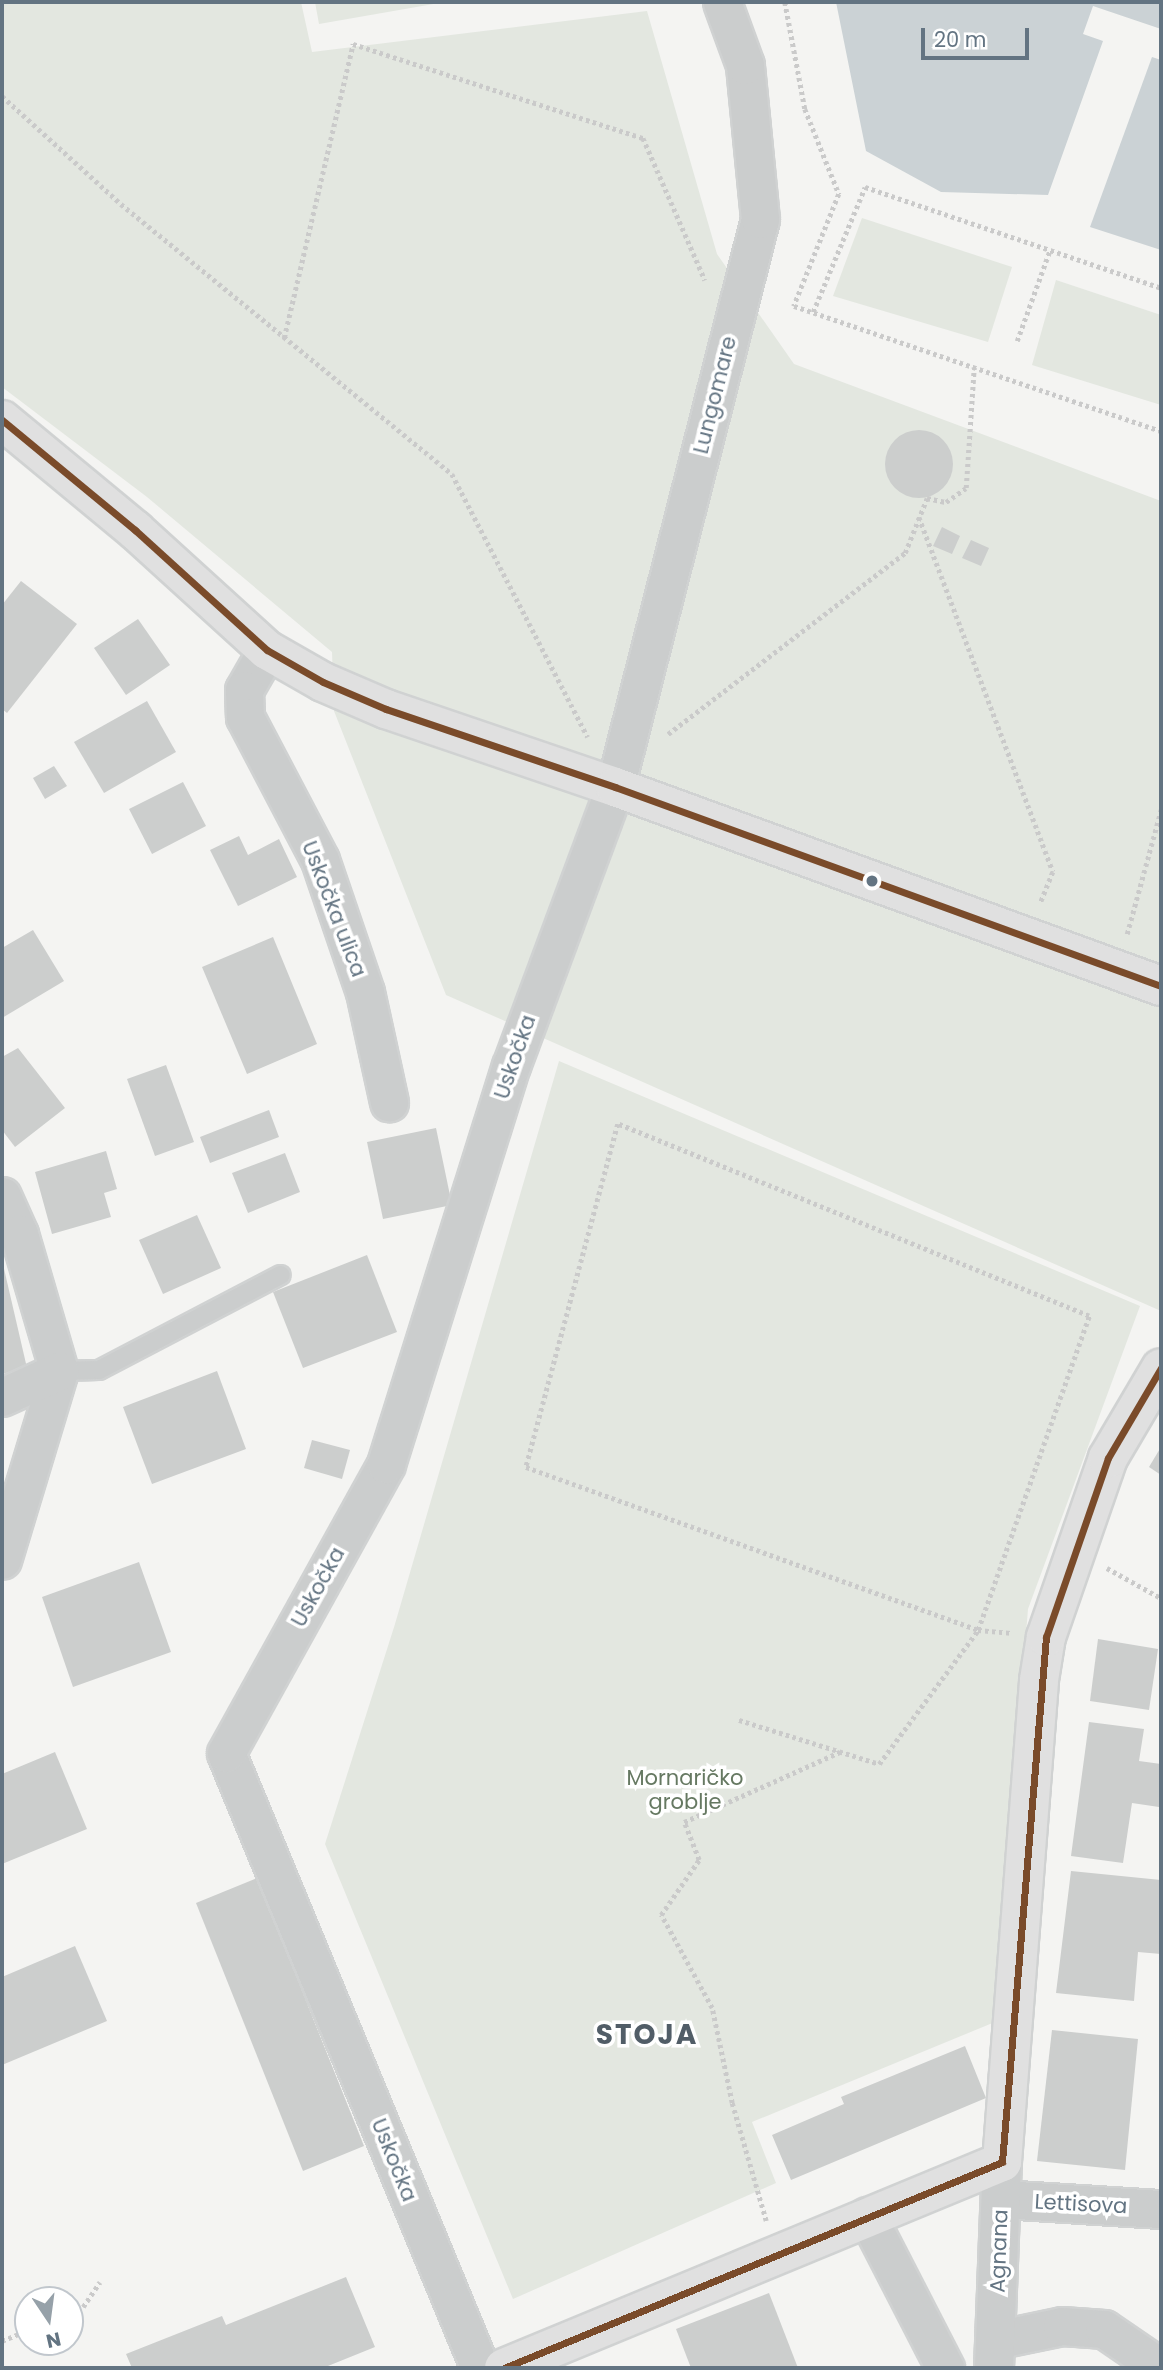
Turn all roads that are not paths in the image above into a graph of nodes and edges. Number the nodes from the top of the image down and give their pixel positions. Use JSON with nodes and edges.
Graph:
{"nodes":[{"id":1,"x":722,"y":2,"type":"edge"},
{"id":2,"x":2,"y":420,"type":"edge"},
{"id":3,"x":267,"y":650,"type":"junction"},
{"id":4,"x":617,"y":779,"type":"junction"},
{"id":5,"x":1161,"y":985,"type":"edge"},
{"id":6,"x":389,"y":1102,"type":"dead end"},
{"id":7,"x":2,"y":1196,"type":"edge"},
{"id":8,"x":281,"y":1275,"type":"dead end"},
{"id":9,"x":1161,"y":1368,"type":"edge"},
{"id":10,"x":59,"y":1371,"type":"junction"},
{"id":11,"x":2,"y":1397,"type":"edge"},
{"id":12,"x":2,"y":1560,"type":"edge"},
{"id":13,"x":1001,"y":2181,"type":"junction"},
{"id":14,"x":1161,"y":2209,"type":"edge"},
{"id":15,"x":867,"y":2216,"type":"junction"},
{"id":16,"x":994,"y":2354,"type":"edge"},
{"id":17,"x":480,"y":2368,"type":"edge"},
{"id":18,"x":504,"y":2368,"type":"edge"},
{"id":19,"x":945,"y":2368,"type":"edge"},
{"id":20,"x":1161,"y":2368,"type":"edge"}],
"edges":[{"from":1,"to":4,"type":"street","name":"Lungomare"},
{"from":2,"to":3,"type":"main road"},
{"from":3,"to":4,"type":"main road"},
{"from":3,"to":6,"type":"street","name":"Uskočka ulica"},
{"from":4,"to":5,"type":"main road"},
{"from":4,"to":17,"type":"street","name":"Uskočka"},
{"from":7,"to":10,"type":"street"},
{"from":8,"to":10,"type":"lane"},
{"from":9,"to":13,"type":"main road"},
{"from":10,"to":11,"type":"street"},
{"from":10,"to":12,"type":"street"},
{"from":13,"to":14,"type":"street","name":"Lettisova"},
{"from":13,"to":15,"type":"main road"},
{"from":13,"to":16,"type":"street","name":"Agnana"},
{"from":15,"to":18,"type":"main road"},
{"from":15,"to":19,"type":"street"},
{"from":16,"to":20,"type":"street","name":"Agnana"}]}
